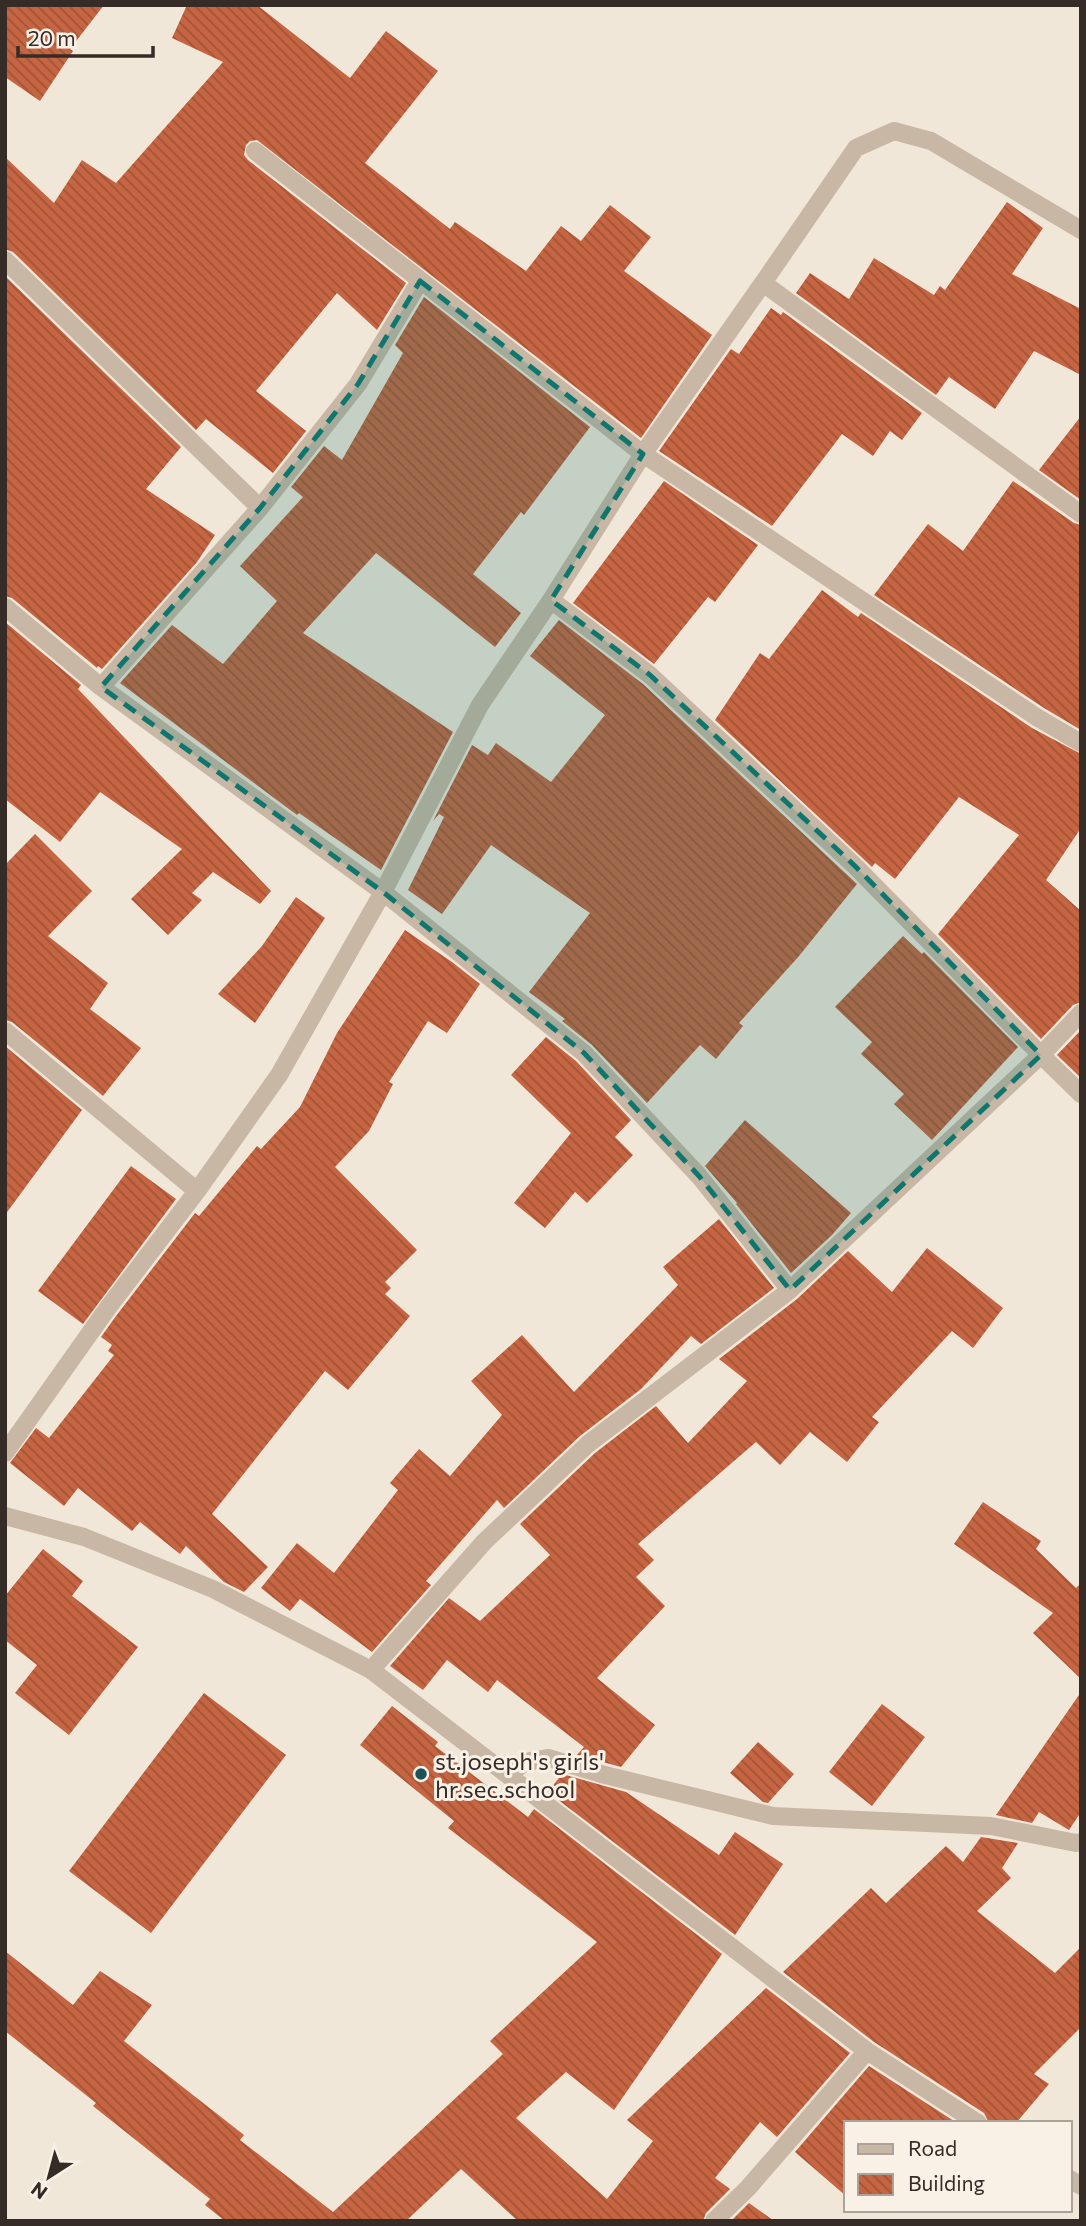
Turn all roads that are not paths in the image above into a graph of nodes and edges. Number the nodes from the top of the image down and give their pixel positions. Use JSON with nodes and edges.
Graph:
{"nodes":[{"id":1,"x":254,"y":151,"type":"dead end"},
{"id":2,"x":1081,"y":230,"type":"edge"},
{"id":3,"x":5,"y":260,"type":"edge"},
{"id":4,"x":420,"y":281,"type":"junction"},
{"id":5,"x":763,"y":283,"type":"junction"},
{"id":6,"x":643,"y":454,"type":"junction"},
{"id":7,"x":260,"y":508,"type":"junction"},
{"id":8,"x":1081,"y":514,"type":"edge"},
{"id":9,"x":551,"y":600,"type":"junction"},
{"id":10,"x":5,"y":607,"type":"edge"},
{"id":11,"x":101,"y":687,"type":"junction"},
{"id":12,"x":1081,"y":743,"type":"edge"},
{"id":13,"x":383,"y":892,"type":"junction"},
{"id":14,"x":1081,"y":1013,"type":"edge"},
{"id":15,"x":5,"y":1031,"type":"edge"},
{"id":16,"x":1041,"y":1055,"type":"junction"},
{"id":17,"x":1081,"y":1094,"type":"edge"},
{"id":18,"x":197,"y":1191,"type":"junction"},
{"id":19,"x":790,"y":1290,"type":"junction"},
{"id":20,"x":5,"y":1453,"type":"edge"},
{"id":21,"x":5,"y":1516,"type":"edge"},
{"id":22,"x":371,"y":1670,"type":"junction"},
{"id":23,"x":509,"y":1775,"type":"junction"},
{"id":24,"x":1081,"y":1842,"type":"edge"},
{"id":25,"x":867,"y":2052,"type":"junction"},
{"id":26,"x":975,"y":2121,"type":"edge"},
{"id":27,"x":714,"y":2221,"type":"edge"}],
"edges":[{"from":1,"to":4,"type":"street"},
{"from":2,"to":5,"type":"street"},
{"from":3,"to":7,"type":"street"},
{"from":4,"to":6,"type":"street"},
{"from":4,"to":7,"type":"street"},
{"from":5,"to":6,"type":"street"},
{"from":5,"to":8,"type":"street"},
{"from":6,"to":9,"type":"street"},
{"from":6,"to":12,"type":"street"},
{"from":7,"to":11,"type":"street"},
{"from":9,"to":13,"type":"street"},
{"from":9,"to":16,"type":"street"},
{"from":10,"to":11,"type":"street"},
{"from":11,"to":13,"type":"street"},
{"from":13,"to":18,"type":"street"},
{"from":13,"to":19,"type":"street"},
{"from":14,"to":16,"type":"street"},
{"from":15,"to":18,"type":"street"},
{"from":16,"to":17,"type":"street"},
{"from":16,"to":19,"type":"street"},
{"from":18,"to":20,"type":"street"},
{"from":19,"to":22,"type":"street"},
{"from":21,"to":22,"type":"street"},
{"from":22,"to":23,"type":"street"},
{"from":23,"to":24,"type":"street"},
{"from":23,"to":25,"type":"street"},
{"from":25,"to":26,"type":"street"},
{"from":25,"to":27,"type":"street"}]}
